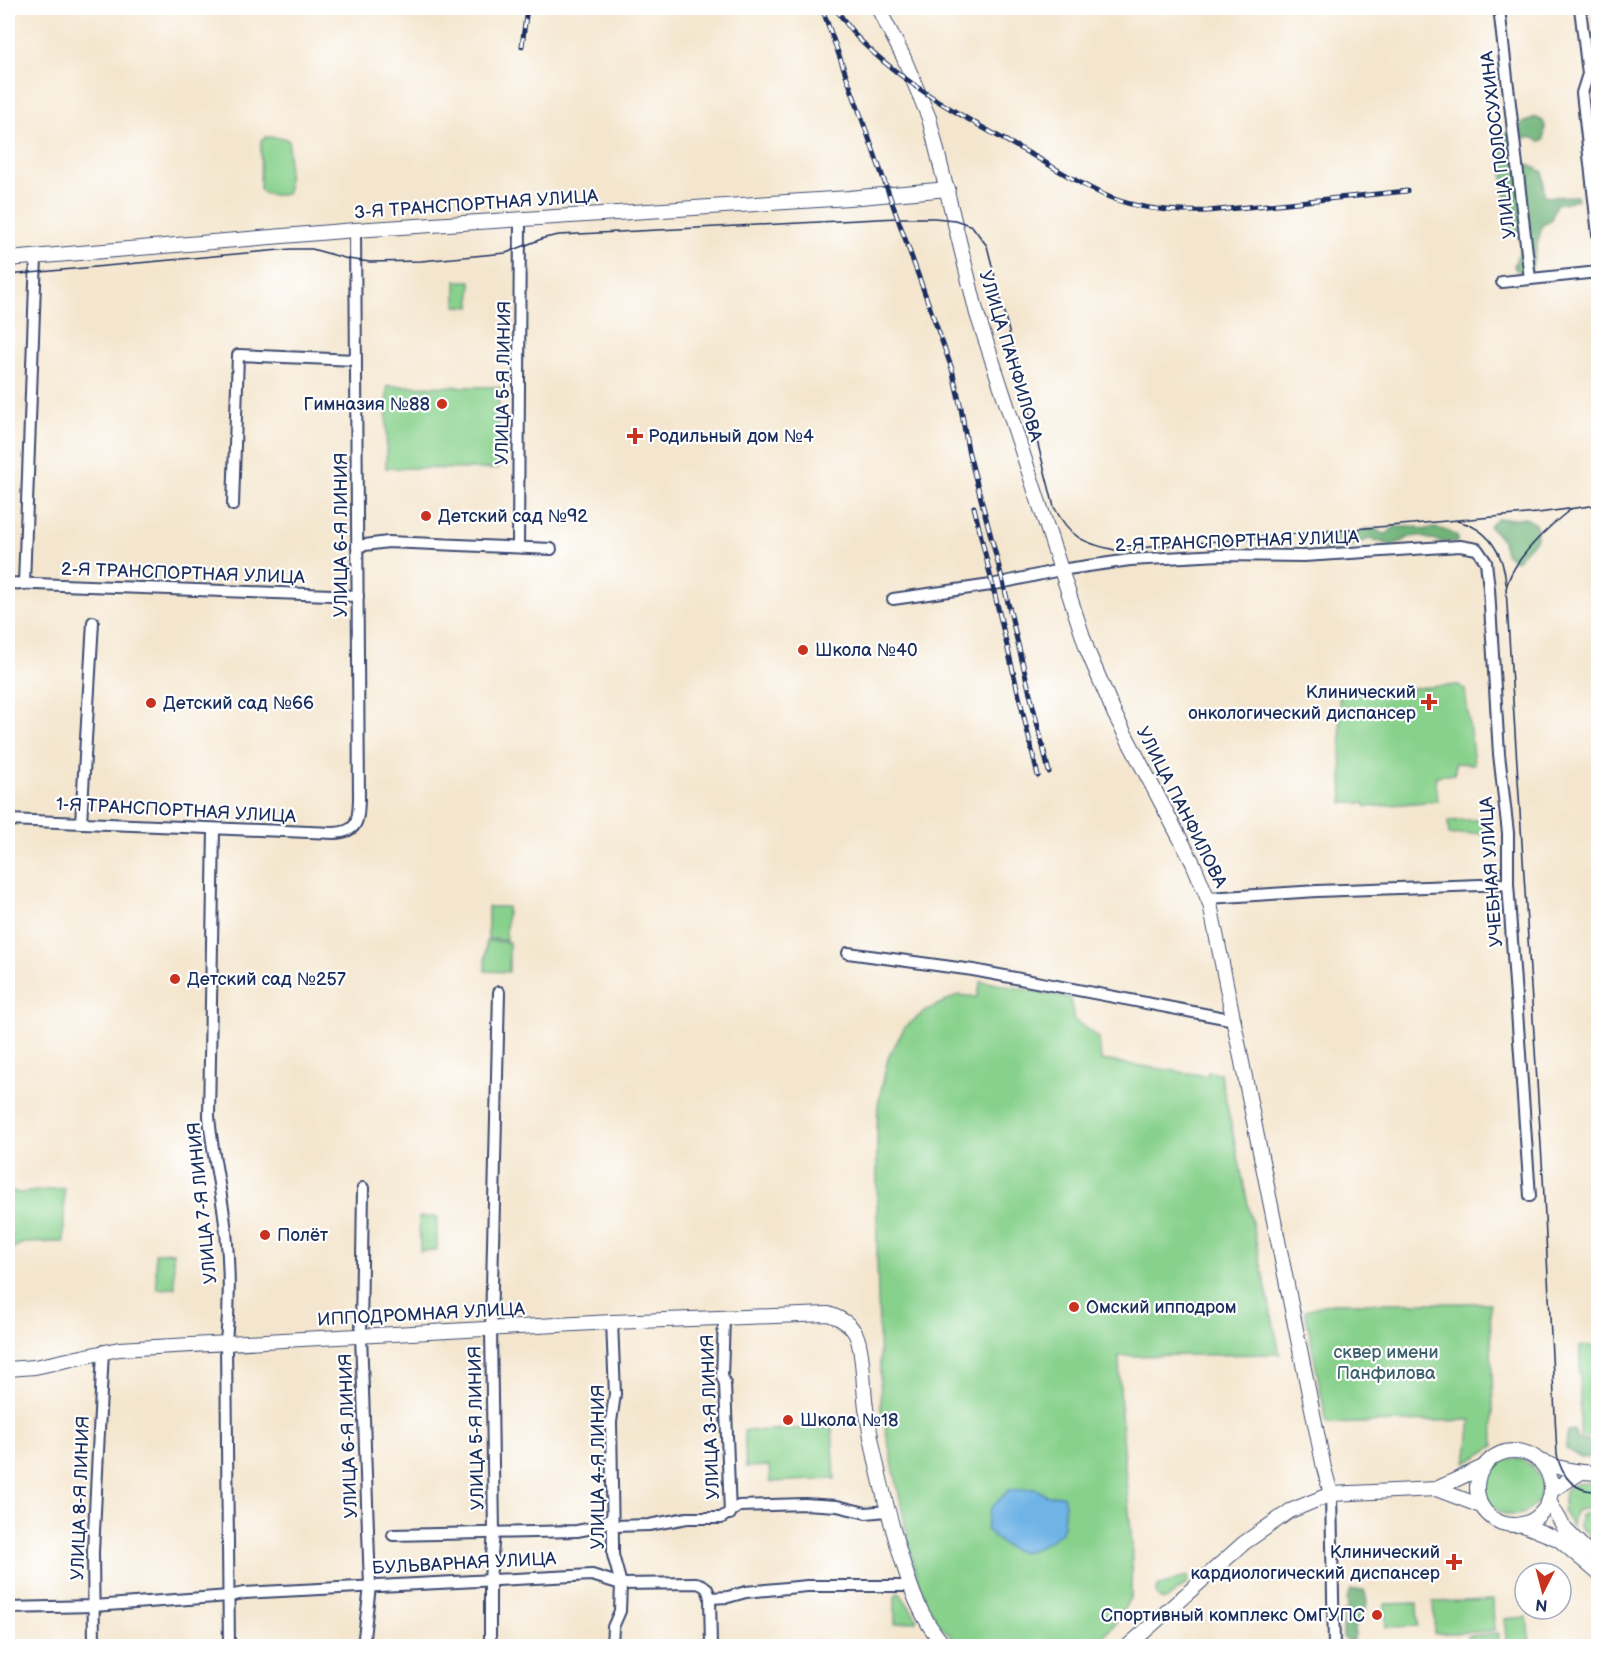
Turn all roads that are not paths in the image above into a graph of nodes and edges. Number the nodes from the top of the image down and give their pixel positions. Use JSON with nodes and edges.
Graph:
{"nodes":[{"id":1,"x":878,"y":8,"type":"edge"},
{"id":2,"x":1499,"y":8,"type":"edge"},
{"id":3,"x":1580,"y":8,"type":"edge"},
{"id":4,"x":948,"y":189,"type":"junction"},
{"id":5,"x":520,"y":219,"type":"junction"},
{"id":6,"x":355,"y":230,"type":"junction"},
{"id":7,"x":1599,"y":235,"type":"edge"},
{"id":8,"x":36,"y":257,"type":"junction"},
{"id":9,"x":8,"y":259,"type":"edge"},
{"id":10,"x":1599,"y":272,"type":"edge"},
{"id":11,"x":1530,"y":279,"type":"junction"},
{"id":12,"x":1502,"y":282,"type":"dead end"},
{"id":13,"x":356,"y":360,"type":"junction"},
{"id":14,"x":233,"y":505,"type":"dead end"},
{"id":15,"x":357,"y":546,"type":"junction"},
{"id":16,"x":518,"y":548,"type":"junction"},
{"id":17,"x":551,"y":549,"type":"dead end"},
{"id":18,"x":1477,"y":549,"type":"joint"},
{"id":19,"x":1060,"y":570,"type":"junction"},
{"id":20,"x":8,"y":583,"type":"edge"},
{"id":21,"x":24,"y":584,"type":"junction"},
{"id":22,"x":357,"y":596,"type":"junction"},
{"id":23,"x":893,"y":599,"type":"dead end"},
{"id":24,"x":93,"y":622,"type":"dead end"},
{"id":25,"x":8,"y":820,"type":"edge"},
{"id":26,"x":81,"y":823,"type":"junction"},
{"id":27,"x":214,"y":829,"type":"junction"},
{"id":28,"x":344,"y":833,"type":"joint"},
{"id":29,"x":1508,"y":884,"type":"junction"},
{"id":30,"x":1208,"y":898,"type":"junction"},
{"id":31,"x":849,"y":953,"type":"dead end"},
{"id":32,"x":499,"y":992,"type":"dead end"},
{"id":33,"x":1235,"y":1020,"type":"junction"},
{"id":34,"x":363,"y":1188,"type":"dead end"},
{"id":35,"x":1530,"y":1196,"type":"dead end"},
{"id":36,"x":724,"y":1318,"type":"junction"},
{"id":37,"x":612,"y":1322,"type":"junction"},
{"id":38,"x":491,"y":1329,"type":"junction"},
{"id":39,"x":361,"y":1335,"type":"junction"},
{"id":40,"x":226,"y":1342,"type":"junction"},
{"id":41,"x":103,"y":1351,"type":"junction"},
{"id":42,"x":8,"y":1369,"type":"edge"},
{"id":43,"x":1538,"y":1460,"type":"junction"},
{"id":44,"x":1483,"y":1467,"type":"junction"},
{"id":45,"x":1581,"y":1473,"type":"junction"},
{"id":46,"x":1599,"y":1473,"type":"edge"},
{"id":47,"x":1436,"y":1489,"type":"junction"},
{"id":48,"x":1331,"y":1494,"type":"junction"},
{"id":49,"x":1550,"y":1496,"type":"junction"},
{"id":50,"x":1481,"y":1506,"type":"junction"},
{"id":51,"x":887,"y":1512,"type":"junction"},
{"id":52,"x":730,"y":1514,"type":"junction"},
{"id":53,"x":613,"y":1522,"type":"junction"},
{"id":54,"x":1521,"y":1524,"type":"junction"},
{"id":55,"x":494,"y":1532,"type":"junction"},
{"id":56,"x":393,"y":1535,"type":"dead end"},
{"id":57,"x":1599,"y":1561,"type":"edge"},
{"id":58,"x":1599,"y":1573,"type":"edge"},
{"id":59,"x":490,"y":1580,"type":"junction"},
{"id":60,"x":621,"y":1584,"type":"junction"},
{"id":61,"x":370,"y":1586,"type":"junction"},
{"id":62,"x":910,"y":1586,"type":"junction"},
{"id":63,"x":229,"y":1596,"type":"junction"},
{"id":64,"x":710,"y":1598,"type":"junction"},
{"id":65,"x":94,"y":1606,"type":"junction"},
{"id":66,"x":8,"y":1608,"type":"edge"},
{"id":67,"x":94,"y":1647,"type":"edge"},
{"id":68,"x":229,"y":1647,"type":"edge"},
{"id":69,"x":363,"y":1647,"type":"edge"},
{"id":70,"x":490,"y":1647,"type":"edge"},
{"id":71,"x":612,"y":1647,"type":"edge"},
{"id":72,"x":711,"y":1647,"type":"edge"},
{"id":73,"x":945,"y":1647,"type":"edge"},
{"id":74,"x":1128,"y":1647,"type":"edge"},
{"id":75,"x":1334,"y":1647,"type":"edge"}],
"edges":[{"from":1,"to":4,"type":"main road","name":"УЛИЦА ПАНФИЛОВА"},
{"from":2,"to":11,"type":"street","name":"УЛИЦА ПОЛОСУХИНА"},
{"from":3,"to":7,"type":"street"},
{"from":4,"to":5,"type":"main road","name":"3-Я ТРАНСПОРТНАЯ УЛИЦА"},
{"from":4,"to":19,"type":"main road","name":"УЛИЦА ПАНФИЛОВА"},
{"from":5,"to":6,"type":"main road","name":"3-Я ТРАНСПОРТНАЯ УЛИЦА"},
{"from":5,"to":16,"type":"street","name":"УЛИЦА 5-Я ЛИНИЯ"},
{"from":6,"to":8,"type":"main road","name":"3-Я ТРАНСПОРТНАЯ УЛИЦА"},
{"from":6,"to":13,"type":"street","name":"УЛИЦА 6-Я ЛИНИЯ"},
{"from":8,"to":9,"type":"main road","name":"3-Я ТРАНСПОРТНАЯ УЛИЦА"},
{"from":8,"to":21,"type":"street"},
{"from":10,"to":11,"type":"street"},
{"from":11,"to":12,"type":"street"},
{"from":13,"to":14,"type":"street"},
{"from":13,"to":15,"type":"street","name":"УЛИЦА 6-Я ЛИНИЯ"},
{"from":15,"to":16,"type":"street"},
{"from":15,"to":22,"type":"street","name":"УЛИЦА 6-Я ЛИНИЯ"},
{"from":16,"to":17,"type":"street"},
{"from":18,"to":19,"type":"street","name":"2-Я ТРАНСПОРТНАЯ УЛИЦА"},
{"from":18,"to":29,"type":"street","name":"УЧЕБНАЯ УЛИЦА"},
{"from":19,"to":23,"type":"street","name":"2-Я ТРАНСПОРТНАЯ УЛИЦА"},
{"from":19,"to":30,"type":"main road","name":"УЛИЦА ПАНФИЛОВА"},
{"from":20,"to":21,"type":"street","name":"2-Я ТРАНСПОРТНАЯ УЛИЦА"},
{"from":21,"to":22,"type":"street","name":"2-Я ТРАНСПОРТНАЯ УЛИЦА"},
{"from":22,"to":28,"type":"street","name":"УЛИЦА 6-Я ЛИНИЯ"},
{"from":24,"to":26,"type":"street"},
{"from":25,"to":26,"type":"street","name":"1-Я ТРАНСПОРТНАЯ УЛИЦА"},
{"from":26,"to":27,"type":"street","name":"1-Я ТРАНСПОРТНАЯ УЛИЦА"},
{"from":27,"to":28,"type":"street","name":"1-Я ТРАНСПОРТНАЯ УЛИЦА"},
{"from":27,"to":40,"type":"street","name":"УЛИЦА 7-Я ЛИНИЯ"},
{"from":29,"to":30,"type":"street"},
{"from":29,"to":35,"type":"street","name":"УЧЕБНАЯ УЛИЦА"},
{"from":30,"to":33,"type":"main road","name":"УЛИЦА ПАНФИЛОВА"},
{"from":31,"to":33,"type":"street"},
{"from":32,"to":38,"type":"street","name":"УЛИЦА 5-Я ЛИНИЯ"},
{"from":33,"to":48,"type":"main road","name":"УЛИЦА ПАНФИЛОВА"},
{"from":34,"to":39,"type":"street","name":"УЛИЦА 6-Я ЛИНИЯ"},
{"from":36,"to":37,"type":"main road","name":"ИППОДРОМНАЯ УЛИЦА"},
{"from":36,"to":51,"type":"main road","name":"ИППОДРОМНАЯ УЛИЦА"},
{"from":36,"to":52,"type":"street","name":"УЛИЦА 3-Я ЛИНИЯ"},
{"from":37,"to":38,"type":"main road","name":"ИППОДРОМНАЯ УЛИЦА"},
{"from":37,"to":53,"type":"street","name":"УЛИЦА 4-Я ЛИНИЯ"},
{"from":38,"to":39,"type":"main road","name":"ИППОДРОМНАЯ УЛИЦА"},
{"from":38,"to":55,"type":"street","name":"УЛИЦА 5-Я ЛИНИЯ"},
{"from":39,"to":40,"type":"main road","name":"ИППОДРОМНАЯ УЛИЦА"},
{"from":39,"to":61,"type":"street","name":"УЛИЦА 6-Я ЛИНИЯ"},
{"from":40,"to":41,"type":"main road","name":"ИППОДРОМНАЯ УЛИЦА"},
{"from":40,"to":63,"type":"street","name":"УЛИЦА 7-Я ЛИНИЯ"},
{"from":41,"to":42,"type":"main road","name":"ИППОДРОМНАЯ УЛИЦА"},
{"from":41,"to":65,"type":"street","name":"УЛИЦА 8-Я ЛИНИЯ"},
{"from":43,"to":44,"type":"main road"},
{"from":43,"to":45,"type":"main road"},
{"from":43,"to":49,"type":"main road"},
{"from":44,"to":47,"type":"main road"},
{"from":44,"to":50,"type":"main road"},
{"from":45,"to":46,"type":"main road"},
{"from":45,"to":49,"type":"main road"},
{"from":47,"to":48,"type":"main road"},
{"from":47,"to":50,"type":"main road"},
{"from":48,"to":74,"type":"main road"},
{"from":48,"to":75,"type":"street"},
{"from":49,"to":54,"type":"main road"},
{"from":49,"to":57,"type":"main road"},
{"from":50,"to":54,"type":"main road"},
{"from":51,"to":52,"type":"street"},
{"from":51,"to":62,"type":"main road"},
{"from":52,"to":53,"type":"street"},
{"from":53,"to":55,"type":"street"},
{"from":53,"to":60,"type":"street","name":"УЛИЦА 4-Я ЛИНИЯ"},
{"from":54,"to":58,"type":"main road"},
{"from":55,"to":56,"type":"street"},
{"from":55,"to":59,"type":"street","name":"УЛИЦА 5-Я ЛИНИЯ"},
{"from":59,"to":60,"type":"street","name":"БУЛЬВАРНАЯ УЛИЦА"},
{"from":59,"to":61,"type":"street","name":"БУЛЬВАРНАЯ УЛИЦА"},
{"from":59,"to":70,"type":"street","name":"УЛИЦА 5-Я ЛИНИЯ"},
{"from":60,"to":64,"type":"street","name":"БУЛЬВАРНАЯ УЛИЦА"},
{"from":60,"to":71,"type":"street","name":"УЛИЦА 4-Я ЛИНИЯ"},
{"from":61,"to":63,"type":"street","name":"БУЛЬВАРНАЯ УЛИЦА"},
{"from":61,"to":69,"type":"street","name":"УЛИЦА 6-Я ЛИНИЯ"},
{"from":62,"to":64,"type":"street"},
{"from":62,"to":73,"type":"main road"},
{"from":63,"to":65,"type":"street","name":"БУЛЬВАРНАЯ УЛИЦА"},
{"from":63,"to":68,"type":"street","name":"УЛИЦА 7-Я ЛИНИЯ"},
{"from":64,"to":72,"type":"street"},
{"from":65,"to":66,"type":"street","name":"БУЛЬВАРНАЯ УЛИЦА"},
{"from":65,"to":67,"type":"street","name":"УЛИЦА 8-Я ЛИНИЯ"}]}
